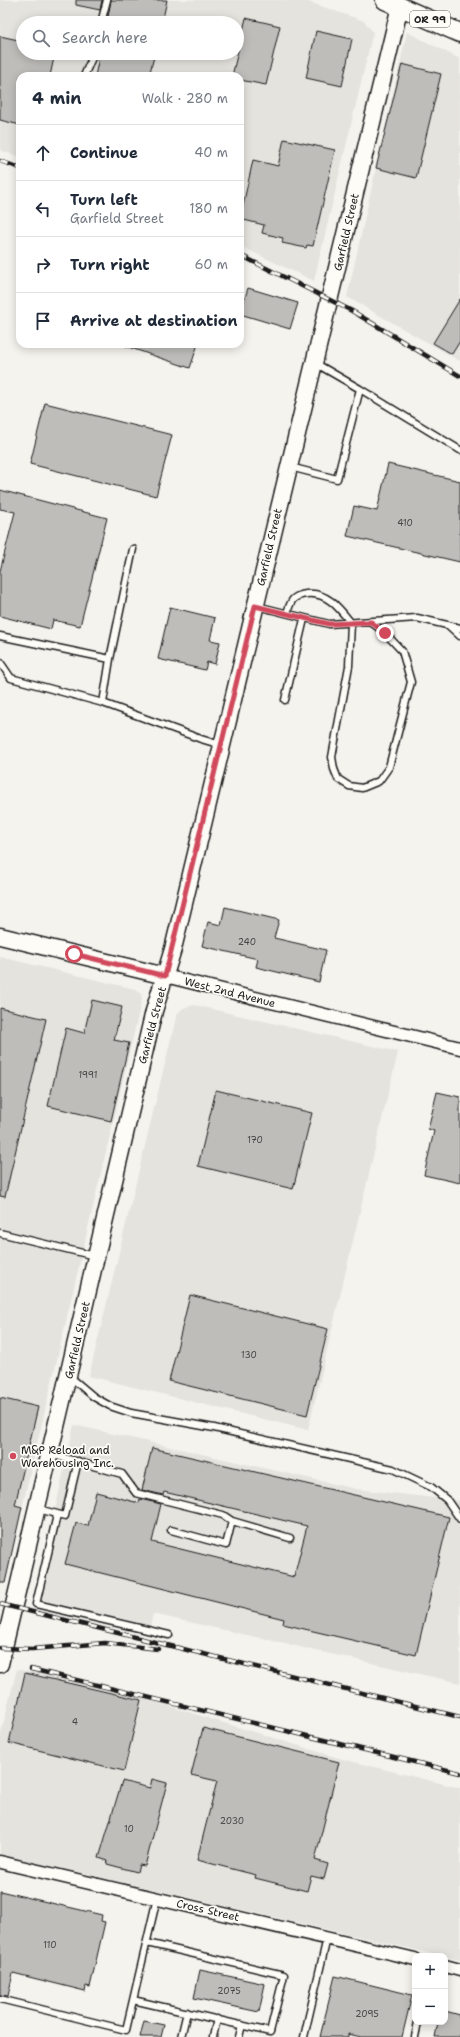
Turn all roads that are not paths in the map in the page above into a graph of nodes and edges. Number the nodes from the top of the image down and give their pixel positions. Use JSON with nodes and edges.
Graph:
{"nodes":[{"id":1,"x":107,"y":0,"type":"edge"},
{"id":2,"x":395,"y":2,"type":"edge"},
{"id":3,"x":103,"y":16,"type":"edge"},
{"id":4,"x":460,"y":33,"type":"edge"},
{"id":5,"x":91,"y":60,"type":"edge"},
{"id":6,"x":86,"y":72,"type":"edge"},
{"id":7,"x":314,"y":363,"type":"junction"},
{"id":8,"x":360,"y":389,"type":"junction"},
{"id":9,"x":460,"y":450,"type":"edge"},
{"id":10,"x":289,"y":467,"type":"junction"},
{"id":11,"x":133,"y":549,"type":"dead end"},
{"id":12,"x":255,"y":606,"type":"junction"},
{"id":13,"x":287,"y":613,"type":"junction"},
{"id":14,"x":304,"y":619,"type":"junction"},
{"id":15,"x":371,"y":622,"type":"junction"},
{"id":16,"x":351,"y":623,"type":"junction"},
{"id":17,"x":448,"y":625,"type":"junction"},
{"id":18,"x":460,"y":628,"type":"edge"},
{"id":19,"x":0,"y":636,"type":"edge"},
{"id":20,"x":460,"y":636,"type":"edge"},
{"id":21,"x":110,"y":659,"type":"junction"},
{"id":22,"x":0,"y":662,"type":"edge"},
{"id":23,"x":285,"y":700,"type":"dead end"},
{"id":24,"x":103,"y":703,"type":"junction"},
{"id":25,"x":222,"y":745,"type":"junction"},
{"id":26,"x":0,"y":936,"type":"edge"},
{"id":27,"x":165,"y":976,"type":"junction"},
{"id":28,"x":460,"y":1048,"type":"edge"},
{"id":29,"x":0,"y":1233,"type":"edge"},
{"id":30,"x":97,"y":1256,"type":"junction"},
{"id":31,"x":69,"y":1376,"type":"junction"},
{"id":32,"x":50,"y":1454,"type":"junction"},
{"id":33,"x":78,"y":1461,"type":"junction"},
{"id":34,"x":37,"y":1509,"type":"junction"},
{"id":35,"x":57,"y":1515,"type":"junction"},
{"id":36,"x":460,"y":1519,"type":"edge"},
{"id":37,"x":232,"y":1521,"type":"junction"},
{"id":38,"x":170,"y":1530,"type":"dead end"},
{"id":39,"x":290,"y":1538,"type":"dead end"},
{"id":40,"x":169,"y":1635,"type":"dead end"},
{"id":41,"x":0,"y":1664,"type":"edge"},
{"id":42,"x":0,"y":1862,"type":"edge"},
{"id":43,"x":157,"y":1898,"type":"junction"},
{"id":44,"x":327,"y":1938,"type":"junction"},
{"id":45,"x":146,"y":1943,"type":"junction"},
{"id":46,"x":412,"y":1958,"type":"edge"},
{"id":47,"x":448,"y":1967,"type":"edge"},
{"id":48,"x":460,"y":1970,"type":"edge"},
{"id":49,"x":0,"y":1999,"type":"edge"},
{"id":50,"x":133,"y":2000,"type":"junction"},
{"id":51,"x":187,"y":2012,"type":"junction"},
{"id":52,"x":217,"y":2019,"type":"junction"},
{"id":53,"x":242,"y":2025,"type":"junction"},
{"id":54,"x":417,"y":2025,"type":"edge"},
{"id":55,"x":266,"y":2034,"type":"edge"},
{"id":56,"x":181,"y":2037,"type":"edge"},
{"id":57,"x":213,"y":2037,"type":"edge"},
{"id":58,"x":239,"y":2037,"type":"edge"},
{"id":59,"x":304,"y":2037,"type":"edge"},
{"id":60,"x":415,"y":2037,"type":"edge"}],
"edges":[{"from":1,"to":3,"type":"lane"},
{"from":2,"to":4,"type":"main road","number":"OR 99"},
{"from":2,"to":7,"type":"street","name":"Garfield Street"},
{"from":5,"to":6,"type":"lane"},
{"from":7,"to":8,"type":"lane"},
{"from":7,"to":10,"type":"street","name":"Garfield Street"},
{"from":8,"to":9,"type":"lane"},
{"from":8,"to":10,"type":"lane"},
{"from":10,"to":12,"type":"street","name":"Garfield Street"},
{"from":11,"to":21,"type":"lane"},
{"from":12,"to":13,"type":"lane"},
{"from":12,"to":25,"type":"street","name":"Garfield Street"},
{"from":13,"to":14,"type":"lane"},
{"from":13,"to":16,"type":"lane"},
{"from":14,"to":16,"type":"lane"},
{"from":14,"to":23,"type":"lane"},
{"from":15,"to":16,"type":"lane"},
{"from":15,"to":16,"type":"lane"},
{"from":15,"to":17,"type":"lane"},
{"from":17,"to":18,"type":"lane"},
{"from":17,"to":20,"type":"lane"},
{"from":19,"to":21,"type":"lane"},
{"from":21,"to":24,"type":"lane"},
{"from":22,"to":24,"type":"lane"},
{"from":24,"to":25,"type":"lane"},
{"from":25,"to":27,"type":"street","name":"Garfield Street"},
{"from":26,"to":27,"type":"street","name":"West 2nd Avenue"},
{"from":27,"to":28,"type":"street","name":"West 2nd Avenue"},
{"from":27,"to":30,"type":"street","name":"Garfield Street"},
{"from":29,"to":30,"type":"lane"},
{"from":30,"to":31,"type":"street","name":"Garfield Street"},
{"from":31,"to":32,"type":"street","name":"Garfield Street"},
{"from":31,"to":36,"type":"lane"},
{"from":32,"to":33,"type":"lane"},
{"from":32,"to":34,"type":"street","name":"Garfield Street"},
{"from":33,"to":35,"type":"lane"},
{"from":33,"to":37,"type":"lane"},
{"from":34,"to":35,"type":"lane"},
{"from":34,"to":41,"type":"street","name":"Garfield Street"},
{"from":35,"to":40,"type":"lane"},
{"from":37,"to":38,"type":"lane"},
{"from":37,"to":39,"type":"lane"},
{"from":42,"to":43,"type":"street","name":"Cross Street"},
{"from":43,"to":44,"type":"street","name":"Cross Street"},
{"from":43,"to":45,"type":"lane"},
{"from":44,"to":46,"type":"street","name":"Cross Street"},
{"from":44,"to":59,"type":"lane"},
{"from":45,"to":50,"type":"lane"},
{"from":45,"to":55,"type":"lane"},
{"from":47,"to":48,"type":"street"},
{"from":49,"to":50,"type":"lane"},
{"from":50,"to":51,"type":"lane"},
{"from":51,"to":52,"type":"lane"},
{"from":51,"to":56,"type":"lane"},
{"from":52,"to":53,"type":"lane"},
{"from":52,"to":57,"type":"lane"},
{"from":53,"to":55,"type":"lane"},
{"from":53,"to":58,"type":"lane"},
{"from":54,"to":60,"type":"lane"}]}
